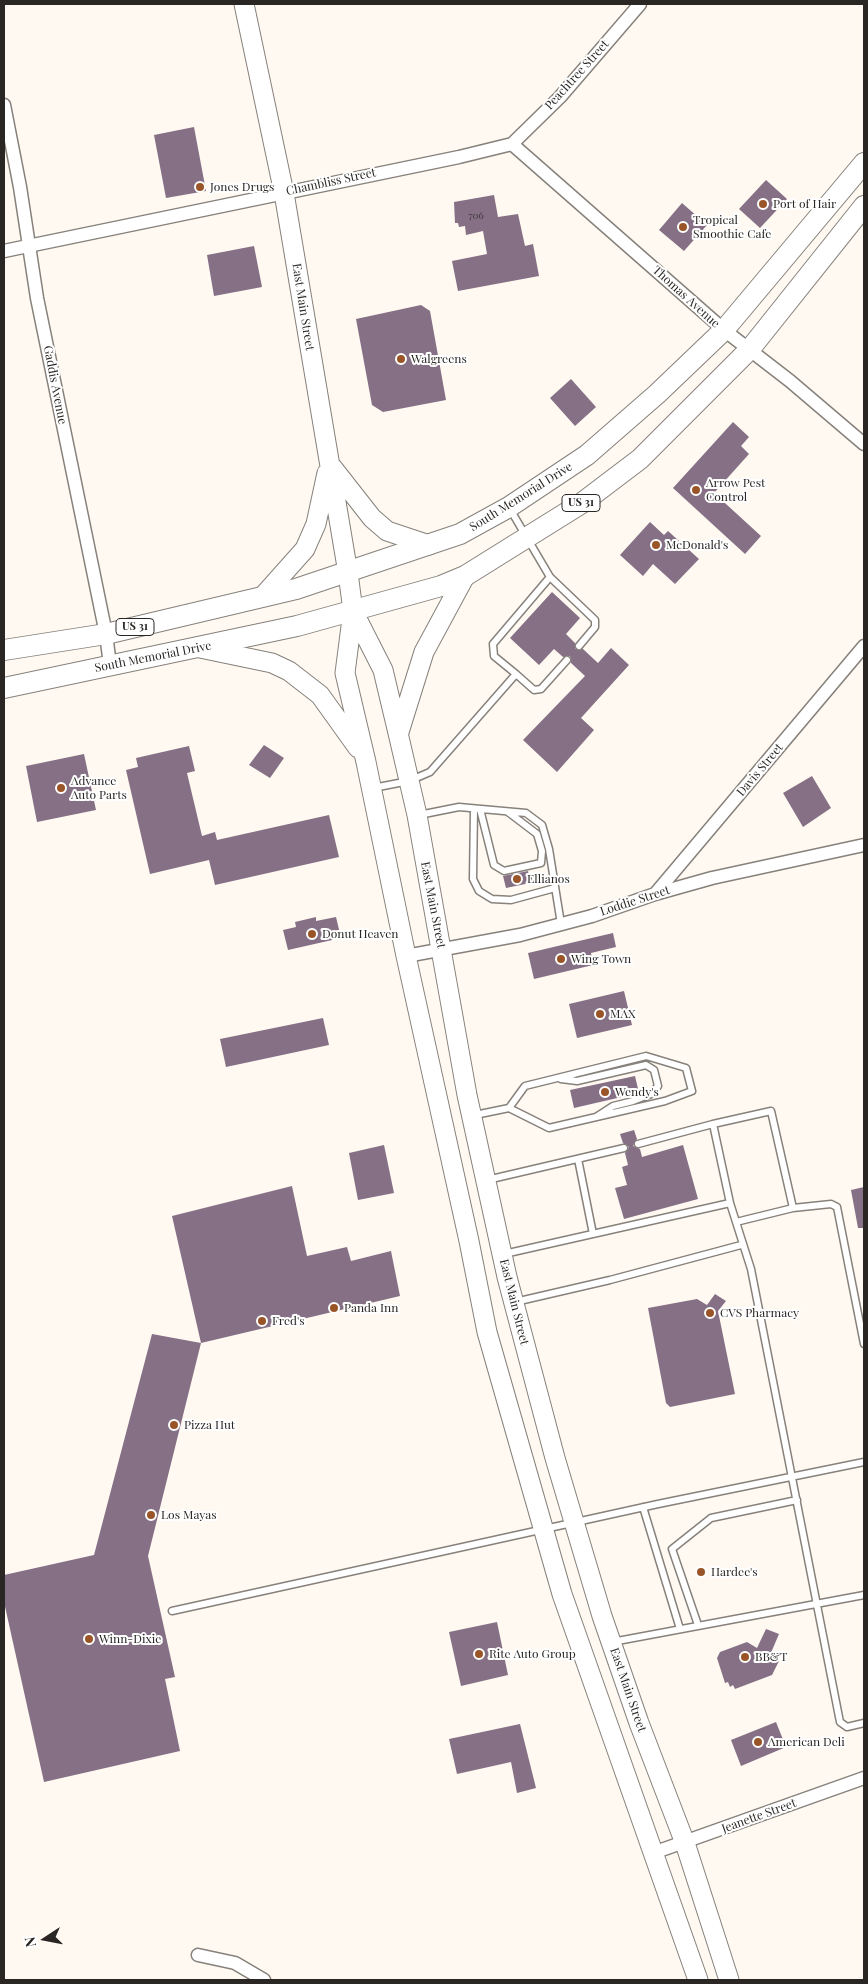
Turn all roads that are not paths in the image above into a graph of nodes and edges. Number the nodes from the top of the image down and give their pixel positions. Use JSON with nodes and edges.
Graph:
{"nodes":[{"id":1,"x":244,"y":4,"type":"edge"},
{"id":2,"x":640,"y":4,"type":"edge"},
{"id":3,"x":4,"y":105,"type":"edge"},
{"id":4,"x":512,"y":144,"type":"junction"},
{"id":5,"x":864,"y":163,"type":"edge"},
{"id":6,"x":284,"y":193,"type":"junction"},
{"id":7,"x":864,"y":206,"type":"edge"},
{"id":8,"x":29,"y":245,"type":"junction"},
{"id":9,"x":4,"y":251,"type":"edge"},
{"id":10,"x":724,"y":330,"type":"junction"},
{"id":11,"x":750,"y":349,"type":"junction"},
{"id":12,"x":864,"y":444,"type":"edge"},
{"id":13,"x":329,"y":464,"type":"junction"},
{"id":14,"x":509,"y":507,"type":"junction"},
{"id":15,"x":527,"y":539,"type":"junction"},
{"id":16,"x":429,"y":545,"type":"junction"},
{"id":17,"x":348,"y":573,"type":"junction"},
{"id":18,"x":465,"y":576,"type":"junction"},
{"id":19,"x":550,"y":578,"type":"junction"},
{"id":20,"x":264,"y":595,"type":"junction"},
{"id":21,"x":353,"y":611,"type":"junction"},
{"id":22,"x":106,"y":634,"type":"junction"},
{"id":23,"x":579,"y":646,"type":"dead end"},
{"id":24,"x":864,"y":646,"type":"edge"},
{"id":25,"x":200,"y":648,"type":"junction"},
{"id":26,"x":4,"y":650,"type":"edge"},
{"id":27,"x":567,"y":660,"type":"dead end"},
{"id":28,"x":110,"y":665,"type":"junction"},
{"id":29,"x":516,"y":674,"type":"junction"},
{"id":30,"x":4,"y":688,"type":"edge"},
{"id":31,"x":398,"y":733,"type":"junction"},
{"id":32,"x":366,"y":762,"type":"junction"},
{"id":33,"x":409,"y":781,"type":"junction"},
{"id":34,"x":372,"y":788,"type":"junction"},
{"id":35,"x":477,"y":809,"type":"junction"},
{"id":36,"x":507,"y":812,"type":"junction"},
{"id":37,"x":417,"y":815,"type":"junction"},
{"id":38,"x":864,"y":845,"type":"edge"},
{"id":39,"x":555,"y":888,"type":"junction"},
{"id":40,"x":655,"y":894,"type":"junction"},
{"id":41,"x":561,"y":924,"type":"junction"},
{"id":42,"x":442,"y":950,"type":"junction"},
{"id":43,"x":406,"y":956,"type":"junction"},
{"id":44,"x":556,"y":1079,"type":"junction"},
{"id":45,"x":509,"y":1108,"type":"junction"},
{"id":46,"x":472,"y":1116,"type":"junction"},
{"id":47,"x":593,"y":1119,"type":"junction"},
{"id":48,"x":714,"y":1124,"type":"junction"},
{"id":49,"x":638,"y":1144,"type":"dead end"},
{"id":50,"x":624,"y":1148,"type":"dead end"},
{"id":51,"x":578,"y":1159,"type":"junction"},
{"id":52,"x":486,"y":1180,"type":"junction"},
{"id":53,"x":730,"y":1203,"type":"junction"},
{"id":54,"x":793,"y":1208,"type":"junction"},
{"id":55,"x":736,"y":1222,"type":"junction"},
{"id":56,"x":593,"y":1234,"type":"junction"},
{"id":57,"x":741,"y":1245,"type":"junction"},
{"id":58,"x":502,"y":1254,"type":"junction"},
{"id":59,"x":514,"y":1302,"type":"junction"},
{"id":60,"x":864,"y":1344,"type":"edge"},
{"id":61,"x":864,"y":1462,"type":"edge"},
{"id":62,"x":793,"y":1477,"type":"junction"},
{"id":63,"x":797,"y":1500,"type":"junction"},
{"id":64,"x":643,"y":1507,"type":"junction"},
{"id":65,"x":574,"y":1523,"type":"junction"},
{"id":66,"x":544,"y":1530,"type":"junction"},
{"id":67,"x":864,"y":1595,"type":"edge"},
{"id":68,"x":817,"y":1604,"type":"junction"},
{"id":69,"x":172,"y":1611,"type":"dead end"},
{"id":70,"x":698,"y":1625,"type":"junction"},
{"id":71,"x":680,"y":1629,"type":"junction"},
{"id":72,"x":611,"y":1642,"type":"junction"},
{"id":73,"x":864,"y":1723,"type":"edge"},
{"id":74,"x":864,"y":1778,"type":"edge"},
{"id":75,"x":684,"y":1843,"type":"junction"},
{"id":76,"x":653,"y":1853,"type":"junction"},
{"id":77,"x":198,"y":1955,"type":"dead end"},
{"id":78,"x":264,"y":1980,"type":"edge"},
{"id":79,"x":698,"y":1980,"type":"edge"},
{"id":80,"x":729,"y":1980,"type":"edge"}],
"edges":[{"from":1,"to":6,"type":"main road","name":"East Main Street"},
{"from":2,"to":4,"type":"street","name":"Peachtree Street"},
{"from":3,"to":8,"type":"street","name":"Gaddis Avenue"},
{"from":4,"to":6,"type":"street","name":"Chambliss Street"},
{"from":4,"to":10,"type":"street","name":"Thomas Avenue"},
{"from":5,"to":10,"type":"main road","name":"South Memorial Drive","number":"US 31"},
{"from":6,"to":8,"type":"street","name":"Chambliss Street"},
{"from":6,"to":13,"type":"main road","name":"East Main Street"},
{"from":7,"to":11,"type":"main road","name":"South Memorial Drive","number":"US 31"},
{"from":8,"to":9,"type":"street","name":"Chambliss Street"},
{"from":8,"to":22,"type":"street","name":"Gaddis Avenue"},
{"from":10,"to":11,"type":"street","name":"Thomas Avenue"},
{"from":10,"to":14,"type":"main road","name":"South Memorial Drive","number":"US 31"},
{"from":11,"to":12,"type":"street","name":"Thomas Avenue"},
{"from":11,"to":15,"type":"main road","name":"South Memorial Drive","number":"US 31"},
{"from":13,"to":16,"type":"main road"},
{"from":13,"to":17,"type":"main road","name":"East Main Street"},
{"from":13,"to":20,"type":"main road"},
{"from":14,"to":15,"type":"lane"},
{"from":14,"to":16,"type":"main road","name":"South Memorial Drive","number":"US 31"},
{"from":15,"to":18,"type":"main road","name":"South Memorial Drive","number":"US 31"},
{"from":15,"to":19,"type":"lane"},
{"from":16,"to":17,"type":"main road","name":"South Memorial Drive","number":"US 31"},
{"from":17,"to":20,"type":"main road","name":"South Memorial Drive","number":"US 31"},
{"from":17,"to":21,"type":"main road","name":"East Main Street"},
{"from":18,"to":21,"type":"main road","name":"South Memorial Drive","number":"US 31"},
{"from":18,"to":31,"type":"main road"},
{"from":19,"to":23,"type":"lane"},
{"from":19,"to":29,"type":"lane"},
{"from":20,"to":22,"type":"main road","name":"South Memorial Drive","number":"US 31"},
{"from":21,"to":25,"type":"main road","name":"South Memorial Drive","number":"US 31"},
{"from":21,"to":31,"type":"main road","name":"East Main Street"},
{"from":21,"to":32,"type":"main road","name":"East Main Street"},
{"from":22,"to":26,"type":"main road","name":"South Memorial Drive","number":"US 31"},
{"from":22,"to":28,"type":"street","name":"Gaddis Avenue"},
{"from":24,"to":40,"type":"street","name":"Davis Street"},
{"from":25,"to":28,"type":"main road","name":"South Memorial Drive","number":"US 31"},
{"from":25,"to":32,"type":"main road"},
{"from":27,"to":29,"type":"lane"},
{"from":28,"to":30,"type":"main road","name":"South Memorial Drive","number":"US 31"},
{"from":29,"to":33,"type":"lane"},
{"from":31,"to":33,"type":"main road","name":"East Main Street"},
{"from":32,"to":34,"type":"main road","name":"East Main Street"},
{"from":33,"to":34,"type":"lane"},
{"from":33,"to":37,"type":"main road","name":"East Main Street"},
{"from":34,"to":43,"type":"main road","name":"East Main Street"},
{"from":35,"to":36,"type":"lane"},
{"from":35,"to":36,"type":"lane"},
{"from":35,"to":37,"type":"lane"},
{"from":35,"to":39,"type":"lane"},
{"from":36,"to":39,"type":"lane"},
{"from":37,"to":42,"type":"main road","name":"East Main Street"},
{"from":38,"to":40,"type":"street","name":"Loddie Street"},
{"from":39,"to":41,"type":"lane"},
{"from":40,"to":41,"type":"street","name":"Loddie Street"},
{"from":41,"to":42,"type":"street","name":"Loddie Street"},
{"from":42,"to":43,"type":"street","name":"Loddie Street"},
{"from":42,"to":46,"type":"main road","name":"East Main Street"},
{"from":43,"to":66,"type":"main road","name":"East Main Street"},
{"from":44,"to":45,"type":"lane"},
{"from":44,"to":47,"type":"lane"},
{"from":44,"to":47,"type":"lane"},
{"from":45,"to":46,"type":"lane"},
{"from":45,"to":47,"type":"lane"},
{"from":46,"to":52,"type":"main road","name":"East Main Street"},
{"from":48,"to":49,"type":"lane"},
{"from":48,"to":53,"type":"lane"},
{"from":48,"to":54,"type":"lane"},
{"from":50,"to":51,"type":"lane"},
{"from":51,"to":52,"type":"lane"},
{"from":51,"to":56,"type":"lane"},
{"from":52,"to":58,"type":"main road","name":"East Main Street"},
{"from":53,"to":55,"type":"lane"},
{"from":53,"to":56,"type":"lane"},
{"from":54,"to":55,"type":"lane"},
{"from":54,"to":60,"type":"lane"},
{"from":55,"to":57,"type":"lane"},
{"from":56,"to":58,"type":"lane"},
{"from":57,"to":59,"type":"lane"},
{"from":57,"to":62,"type":"lane"},
{"from":58,"to":59,"type":"main road","name":"East Main Street"},
{"from":59,"to":65,"type":"main road","name":"East Main Street"},
{"from":61,"to":62,"type":"lane"},
{"from":62,"to":63,"type":"lane"},
{"from":62,"to":64,"type":"lane"},
{"from":63,"to":68,"type":"lane"},
{"from":63,"to":70,"type":"lane"},
{"from":64,"to":65,"type":"lane"},
{"from":64,"to":71,"type":"lane"},
{"from":65,"to":66,"type":"lane"},
{"from":65,"to":72,"type":"main road","name":"East Main Street"},
{"from":66,"to":69,"type":"lane"},
{"from":66,"to":76,"type":"main road","name":"East Main Street"},
{"from":67,"to":68,"type":"lane"},
{"from":68,"to":70,"type":"lane"},
{"from":68,"to":73,"type":"lane"},
{"from":70,"to":71,"type":"lane"},
{"from":71,"to":72,"type":"lane"},
{"from":72,"to":75,"type":"main road","name":"East Main Street"},
{"from":74,"to":75,"type":"street","name":"Jeanette Street"},
{"from":75,"to":76,"type":"street","name":"Jeanette Street"},
{"from":75,"to":80,"type":"main road","name":"East Main Street"},
{"from":76,"to":79,"type":"main road","name":"East Main Street"},
{"from":77,"to":78,"type":"street"}]}
